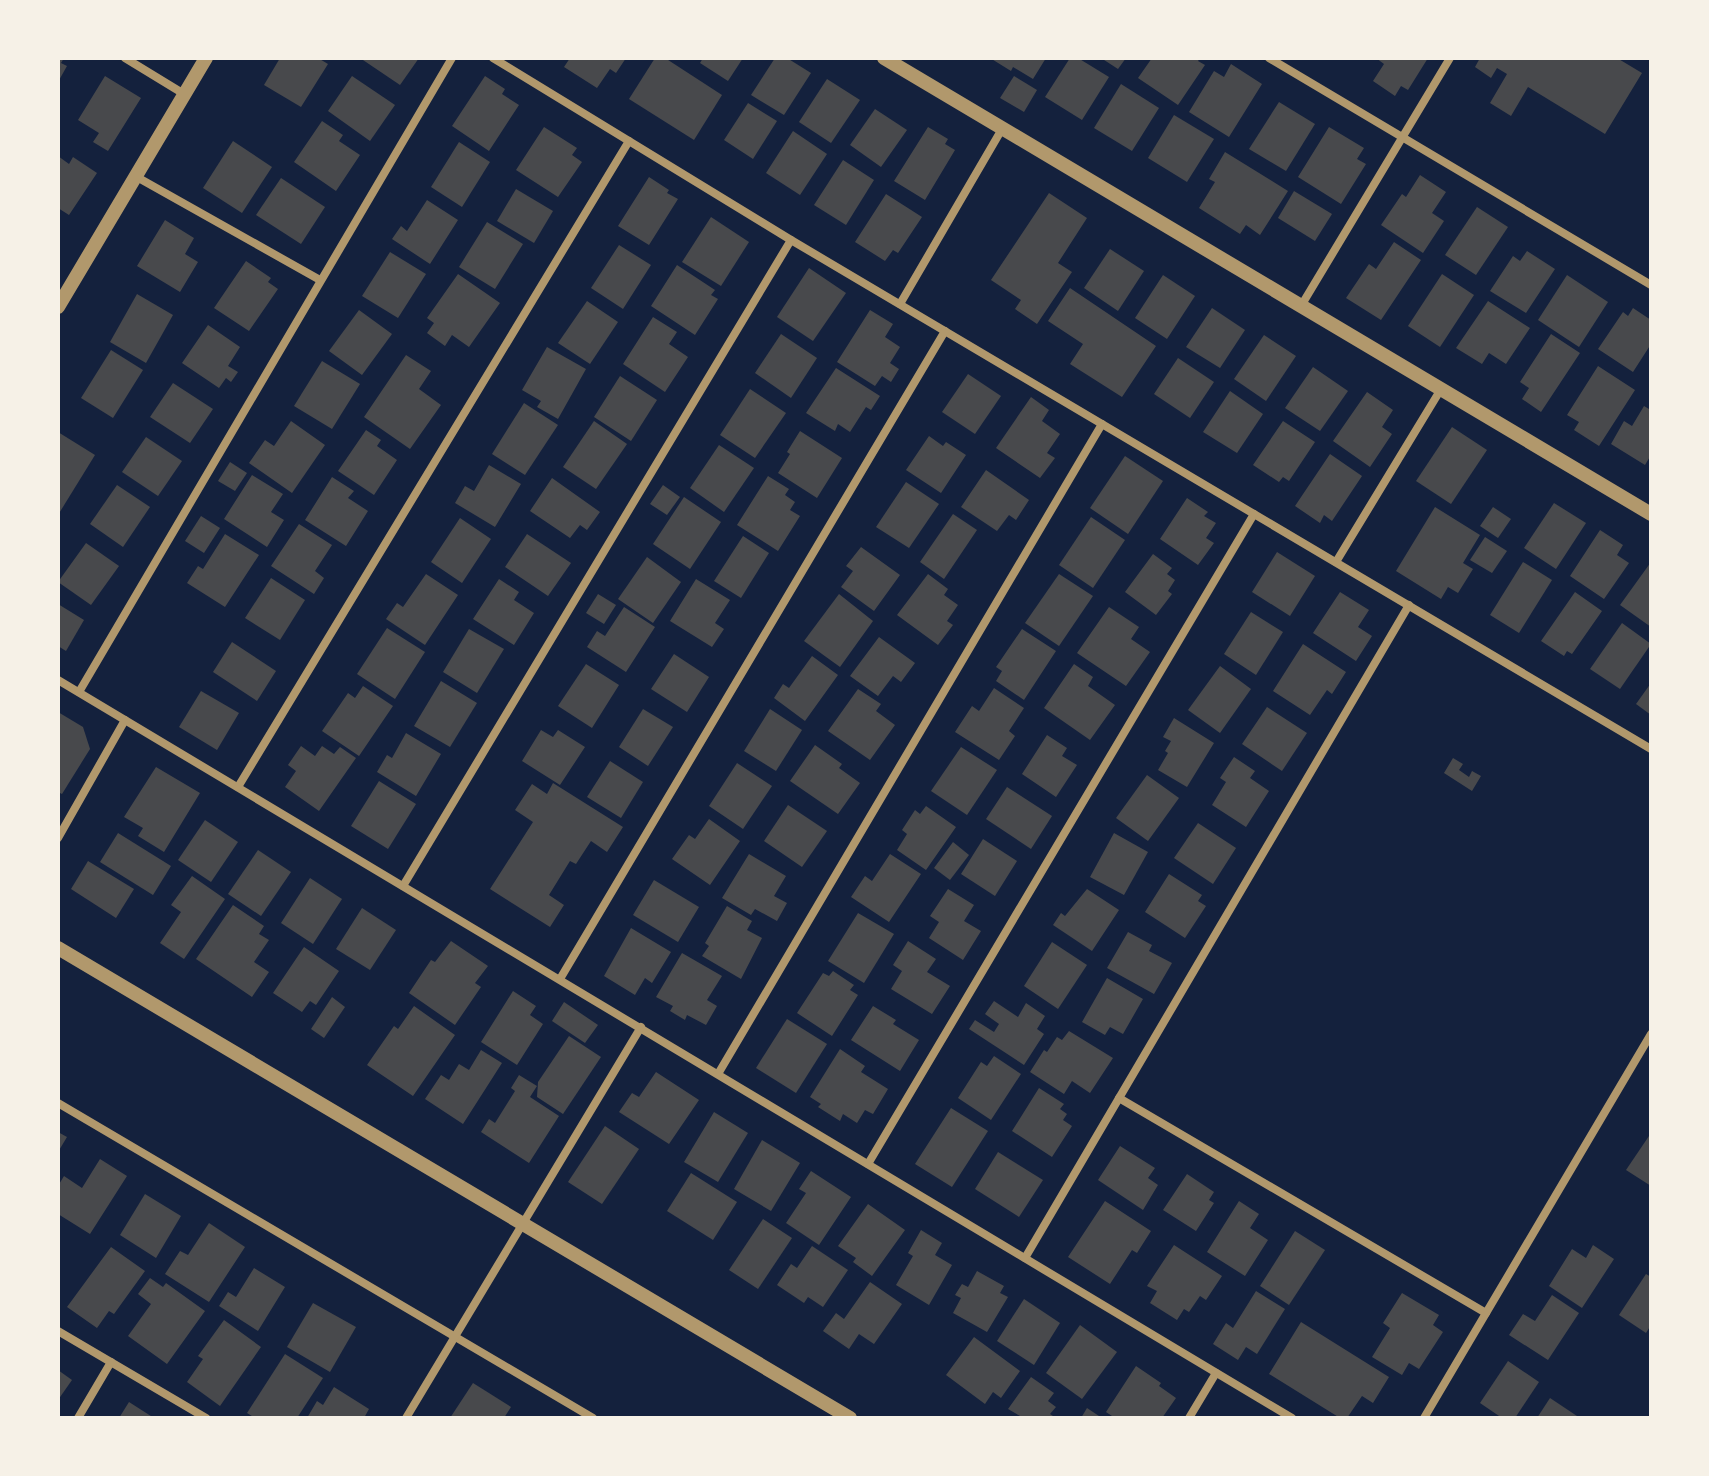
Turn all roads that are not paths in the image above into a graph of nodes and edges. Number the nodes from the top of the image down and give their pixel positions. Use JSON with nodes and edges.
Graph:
{"nodes":[{"id":1,"x":125,"y":58,"type":"edge"},
{"id":2,"x":206,"y":58,"type":"edge"},
{"id":3,"x":452,"y":58,"type":"edge"},
{"id":4,"x":493,"y":58,"type":"edge"},
{"id":5,"x":884,"y":58,"type":"edge"},
{"id":6,"x":1269,"y":58,"type":"edge"},
{"id":7,"x":1450,"y":58,"type":"edge"},
{"id":8,"x":184,"y":94,"type":"junction"},
{"id":9,"x":1002,"y":129,"type":"junction"},
{"id":10,"x":1403,"y":138,"type":"junction"},
{"id":11,"x":629,"y":141,"type":"junction"},
{"id":12,"x":135,"y":176,"type":"junction"},
{"id":13,"x":791,"y":240,"type":"junction"},
{"id":14,"x":320,"y":280,"type":"junction"},
{"id":15,"x":1651,"y":285,"type":"edge"},
{"id":16,"x":900,"y":304,"type":"junction"},
{"id":17,"x":1301,"y":306,"type":"junction"},
{"id":18,"x":58,"y":307,"type":"edge"},
{"id":19,"x":945,"y":331,"type":"junction"},
{"id":20,"x":1441,"y":389,"type":"junction"},
{"id":21,"x":1102,"y":424,"type":"junction"},
{"id":22,"x":1254,"y":514,"type":"junction"},
{"id":23,"x":1651,"y":514,"type":"edge"},
{"id":24,"x":1336,"y":562,"type":"junction"},
{"id":25,"x":1409,"y":605,"type":"junction"},
{"id":26,"x":58,"y":680,"type":"edge"},
{"id":27,"x":79,"y":692,"type":"junction"},
{"id":28,"x":125,"y":720,"type":"junction"},
{"id":29,"x":1651,"y":749,"type":"edge"},
{"id":30,"x":238,"y":787,"type":"junction"},
{"id":31,"x":58,"y":838,"type":"edge"},
{"id":32,"x":403,"y":886,"type":"junction"},
{"id":33,"x":58,"y":948,"type":"edge"},
{"id":34,"x":560,"y":979,"type":"junction"},
{"id":35,"x":641,"y":1027,"type":"junction"},
{"id":36,"x":1651,"y":1034,"type":"edge"},
{"id":37,"x":718,"y":1074,"type":"junction"},
{"id":38,"x":1119,"y":1098,"type":"junction"},
{"id":39,"x":58,"y":1103,"type":"edge"},
{"id":40,"x":868,"y":1164,"type":"junction"},
{"id":41,"x":523,"y":1225,"type":"junction"},
{"id":42,"x":1025,"y":1258,"type":"junction"},
{"id":43,"x":1486,"y":1313,"type":"junction"},
{"id":44,"x":58,"y":1331,"type":"edge"},
{"id":45,"x":455,"y":1337,"type":"junction"},
{"id":46,"x":111,"y":1362,"type":"junction"},
{"id":47,"x":1216,"y":1373,"type":"junction"},
{"id":48,"x":78,"y":1418,"type":"edge"},
{"id":49,"x":206,"y":1418,"type":"edge"},
{"id":50,"x":406,"y":1418,"type":"edge"},
{"id":51,"x":593,"y":1418,"type":"edge"},
{"id":52,"x":850,"y":1418,"type":"edge"},
{"id":53,"x":1189,"y":1418,"type":"edge"},
{"id":54,"x":1292,"y":1418,"type":"edge"},
{"id":55,"x":1424,"y":1418,"type":"edge"}],
"edges":[{"from":1,"to":8,"type":"street"},
{"from":2,"to":8,"type":"street"},
{"from":3,"to":14,"type":"street"},
{"from":4,"to":11,"type":"street"},
{"from":5,"to":9,"type":"street"},
{"from":6,"to":10,"type":"street"},
{"from":7,"to":10,"type":"street"},
{"from":8,"to":12,"type":"street"},
{"from":9,"to":16,"type":"street"},
{"from":9,"to":17,"type":"street"},
{"from":10,"to":15,"type":"street"},
{"from":10,"to":17,"type":"street"},
{"from":11,"to":13,"type":"street"},
{"from":11,"to":30,"type":"street"},
{"from":12,"to":14,"type":"street"},
{"from":12,"to":18,"type":"street"},
{"from":13,"to":16,"type":"street"},
{"from":13,"to":32,"type":"street"},
{"from":14,"to":27,"type":"street"},
{"from":16,"to":19,"type":"street"},
{"from":17,"to":20,"type":"street"},
{"from":19,"to":21,"type":"street"},
{"from":19,"to":34,"type":"street"},
{"from":20,"to":23,"type":"street"},
{"from":20,"to":24,"type":"street"},
{"from":21,"to":22,"type":"street"},
{"from":21,"to":37,"type":"street"},
{"from":22,"to":24,"type":"street"},
{"from":22,"to":40,"type":"street"},
{"from":24,"to":25,"type":"street"},
{"from":25,"to":29,"type":"street"},
{"from":25,"to":38,"type":"street"},
{"from":26,"to":27,"type":"street"},
{"from":27,"to":28,"type":"street"},
{"from":28,"to":30,"type":"street"},
{"from":28,"to":31,"type":"street"},
{"from":30,"to":32,"type":"street"},
{"from":32,"to":34,"type":"street"},
{"from":33,"to":41,"type":"street"},
{"from":34,"to":35,"type":"street"},
{"from":35,"to":37,"type":"street"},
{"from":35,"to":41,"type":"street"},
{"from":36,"to":43,"type":"street"},
{"from":37,"to":40,"type":"street"},
{"from":38,"to":42,"type":"street"},
{"from":38,"to":43,"type":"street"},
{"from":39,"to":45,"type":"street"},
{"from":40,"to":42,"type":"street"},
{"from":41,"to":45,"type":"street"},
{"from":41,"to":52,"type":"street"},
{"from":42,"to":47,"type":"street"},
{"from":43,"to":55,"type":"street"},
{"from":44,"to":46,"type":"street"},
{"from":45,"to":50,"type":"street"},
{"from":45,"to":51,"type":"street"},
{"from":46,"to":48,"type":"street"},
{"from":46,"to":49,"type":"street"},
{"from":47,"to":53,"type":"street"},
{"from":47,"to":54,"type":"street"}]}
